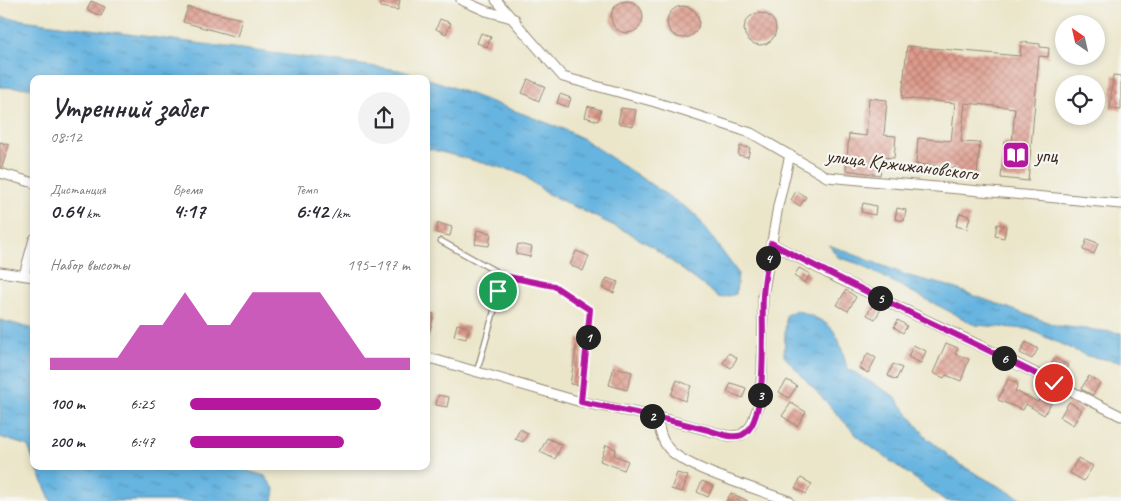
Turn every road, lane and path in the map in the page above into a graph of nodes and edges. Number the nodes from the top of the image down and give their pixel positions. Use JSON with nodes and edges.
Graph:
{"nodes":[{"id":1,"x":461,"y":0,"type":"edge"},
{"id":2,"x":496,"y":0,"type":"edge"},
{"id":3,"x":515,"y":19,"type":"junction"},
{"id":4,"x":790,"y":155,"type":"junction"},
{"id":5,"x":0,"y":173,"type":"edge"},
{"id":6,"x":30,"y":182,"type":"edge"},
{"id":7,"x":1121,"y":204,"type":"edge"},
{"id":8,"x":441,"y":240,"type":"dead end"},
{"id":9,"x":771,"y":243,"type":"junction"},
{"id":10,"x":30,"y":254,"type":"edge"},
{"id":11,"x":0,"y":272,"type":"edge"},
{"id":12,"x":24,"y":275,"type":"junction"},
{"id":13,"x":30,"y":276,"type":"edge"},
{"id":14,"x":504,"y":276,"type":"junction"},
{"id":15,"x":430,"y":359,"type":"edge"},
{"id":16,"x":477,"y":371,"type":"junction"},
{"id":17,"x":581,"y":402,"type":"junction"},
{"id":18,"x":1121,"y":416,"type":"edge"},
{"id":19,"x":656,"y":417,"type":"junction"},
{"id":20,"x":789,"y":501,"type":"edge"}],
"edges":[{"from":1,"to":3,"type":"street"},
{"from":2,"to":3,"type":"street","name":"улица Кржижановского"},
{"from":3,"to":4,"type":"street","name":"улица Кржижановского"},
{"from":4,"to":7,"type":"street","name":"улица Кржижановского"},
{"from":4,"to":9,"type":"street"},
{"from":5,"to":6,"type":"street"},
{"from":8,"to":14,"type":"lane"},
{"from":9,"to":18,"type":"street"},
{"from":9,"to":19,"type":"street"},
{"from":10,"to":12,"type":"street"},
{"from":11,"to":12,"type":"street"},
{"from":12,"to":13,"type":"street"},
{"from":14,"to":16,"type":"lane"},
{"from":14,"to":17,"type":"lane"},
{"from":15,"to":16,"type":"street"},
{"from":16,"to":17,"type":"street"},
{"from":17,"to":19,"type":"street"},
{"from":19,"to":20,"type":"street"}]}
